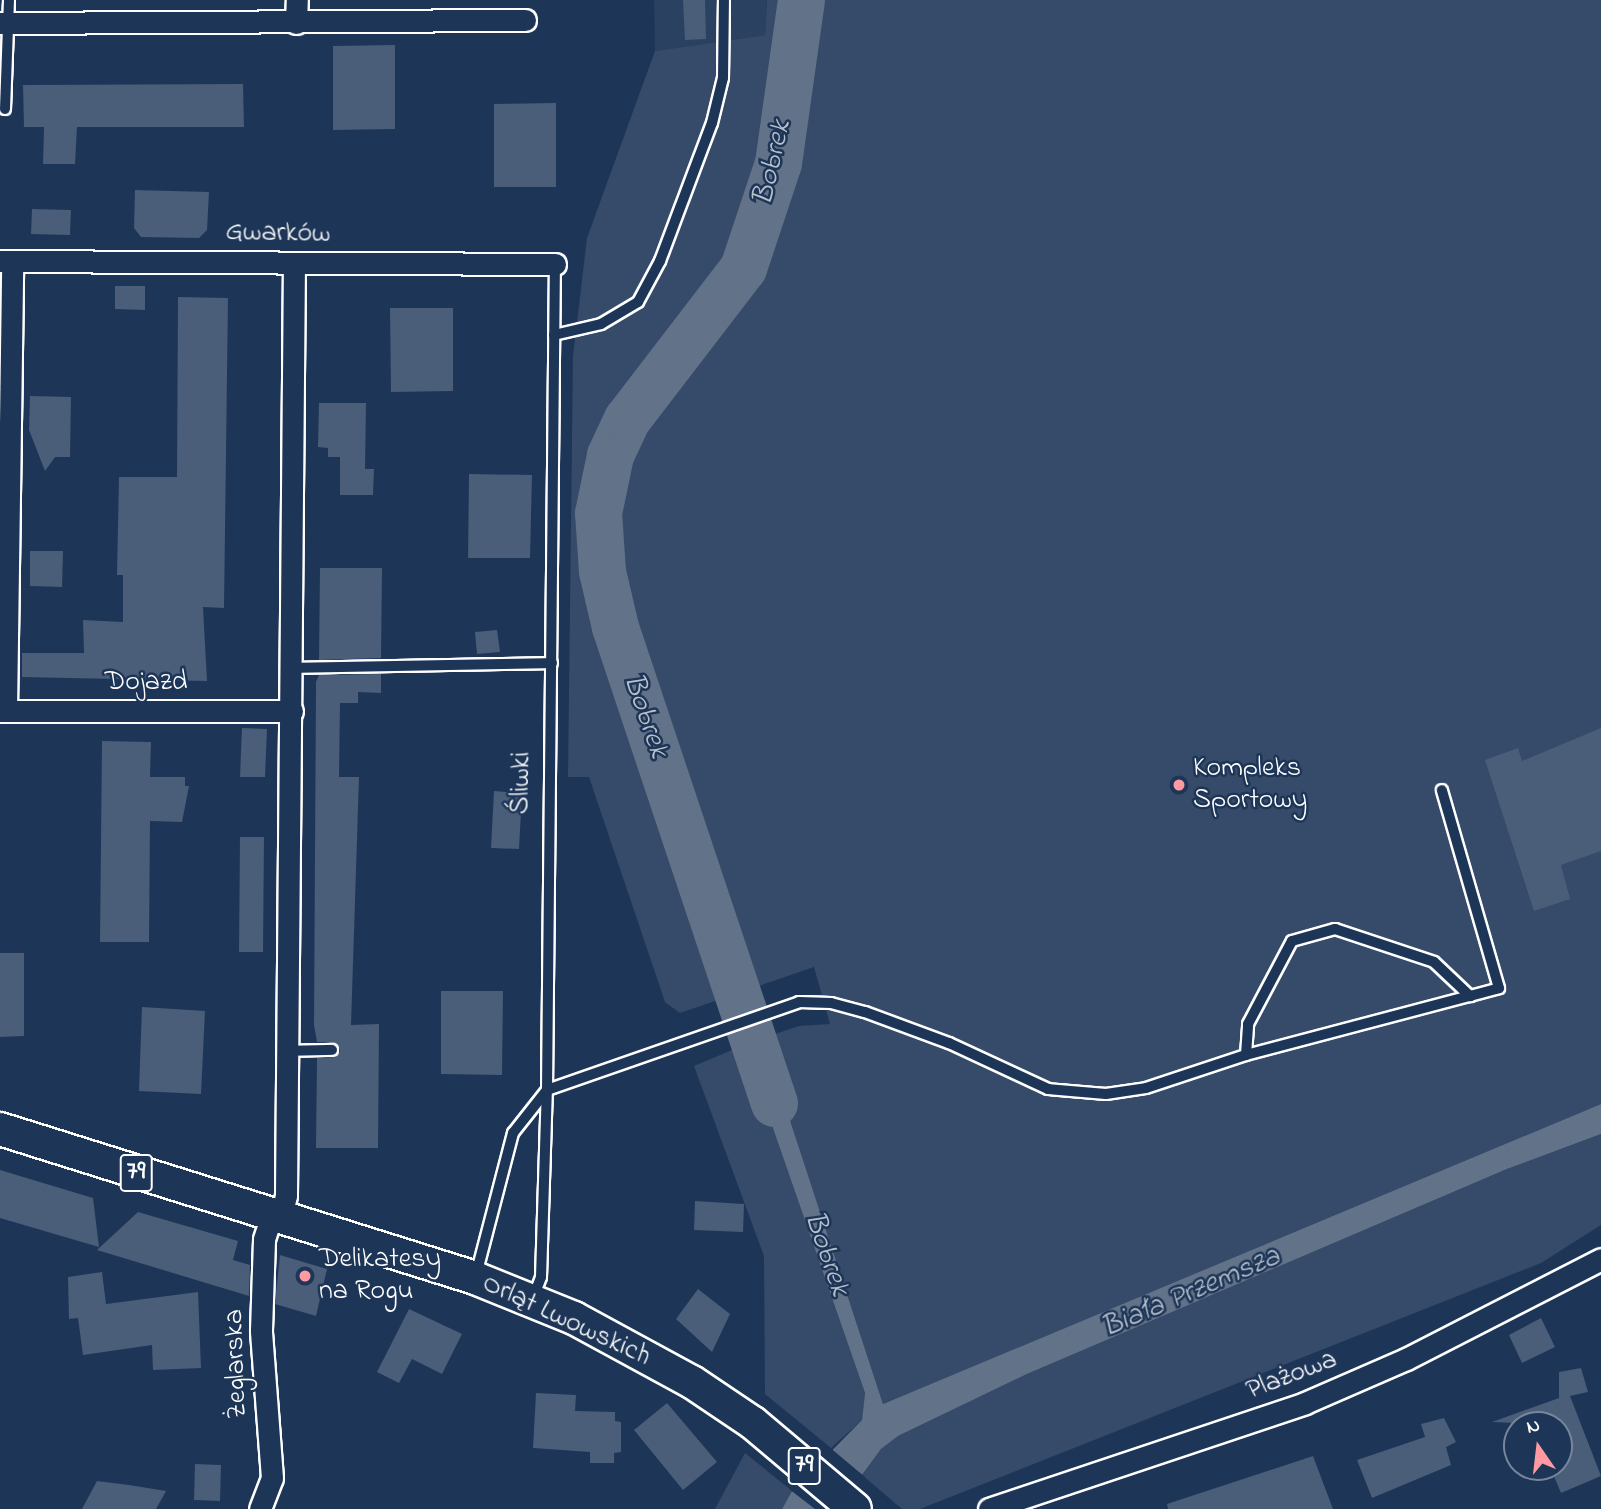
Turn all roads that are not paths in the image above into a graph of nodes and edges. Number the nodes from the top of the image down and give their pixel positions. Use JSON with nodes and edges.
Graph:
{"nodes":[{"id":1,"x":9,"y":0,"type":"edge"},
{"id":2,"x":297,"y":0,"type":"edge"},
{"id":3,"x":724,"y":0,"type":"edge"},
{"id":4,"x":525,"y":20,"type":"dead end"},
{"id":5,"x":4,"y":23,"type":"edge"},
{"id":6,"x":296,"y":23,"type":"junction"},
{"id":7,"x":5,"y":109,"type":"dead end"},
{"id":8,"x":6,"y":261,"type":"edge"},
{"id":9,"x":294,"y":263,"type":"junction"},
{"id":10,"x":555,"y":264,"type":"joint"},
{"id":11,"x":554,"y":335,"type":"junction"},
{"id":12,"x":552,"y":663,"type":"junction"},
{"id":13,"x":292,"y":668,"type":"junction"},
{"id":14,"x":3,"y":711,"type":"edge"},
{"id":15,"x":292,"y":711,"type":"junction"},
{"id":16,"x":1442,"y":790,"type":"dead end"},
{"id":17,"x":1470,"y":996,"type":"junction"},
{"id":18,"x":332,"y":1050,"type":"dead end"},
{"id":19,"x":287,"y":1051,"type":"junction"},
{"id":20,"x":1246,"y":1055,"type":"junction"},
{"id":21,"x":547,"y":1090,"type":"junction"},
{"id":22,"x":0,"y":1129,"type":"edge"},
{"id":23,"x":276,"y":1216,"type":"junction"},
{"id":24,"x":1601,"y":1259,"type":"edge"},
{"id":25,"x":475,"y":1278,"type":"junction"},
{"id":26,"x":532,"y":1300,"type":"junction"},
{"id":27,"x":263,"y":1508,"type":"edge"},
{"id":28,"x":855,"y":1509,"type":"edge"},
{"id":29,"x":989,"y":1509,"type":"edge"}],
"edges":[{"from":1,"to":5,"type":"lane"},
{"from":2,"to":6,"type":"street"},
{"from":3,"to":11,"type":"lane"},
{"from":4,"to":6,"type":"street"},
{"from":5,"to":6,"type":"street"},
{"from":5,"to":7,"type":"lane"},
{"from":8,"to":9,"type":"street","name":"Gwarków"},
{"from":8,"to":14,"type":"street"},
{"from":9,"to":10,"type":"street","name":"Gwarków"},
{"from":9,"to":13,"type":"street"},
{"from":10,"to":11,"type":"lane","name":"Śliwki"},
{"from":11,"to":12,"type":"lane","name":"Śliwki"},
{"from":12,"to":13,"type":"lane"},
{"from":12,"to":21,"type":"lane","name":"Śliwki"},
{"from":13,"to":15,"type":"street"},
{"from":14,"to":15,"type":"street","name":"Dojazd"},
{"from":15,"to":19,"type":"street"},
{"from":16,"to":17,"type":"lane"},
{"from":17,"to":20,"type":"lane"},
{"from":17,"to":20,"type":"lane"},
{"from":18,"to":19,"type":"lane"},
{"from":19,"to":23,"type":"street"},
{"from":20,"to":21,"type":"lane"},
{"from":21,"to":25,"type":"lane"},
{"from":21,"to":26,"type":"lane","name":"Śliwki"},
{"from":22,"to":23,"type":"main road","name":"Orląt Lwowskich","number":"79"},
{"from":23,"to":25,"type":"main road","name":"Orląt Lwowskich","number":"79"},
{"from":23,"to":27,"type":"street","name":"Żeglarska"},
{"from":24,"to":29,"type":"street","name":"Plażowa"},
{"from":25,"to":26,"type":"main road","name":"Orląt Lwowskich","number":"79"},
{"from":26,"to":28,"type":"main road","name":"Orląt Lwowskich","number":"79"}]}
